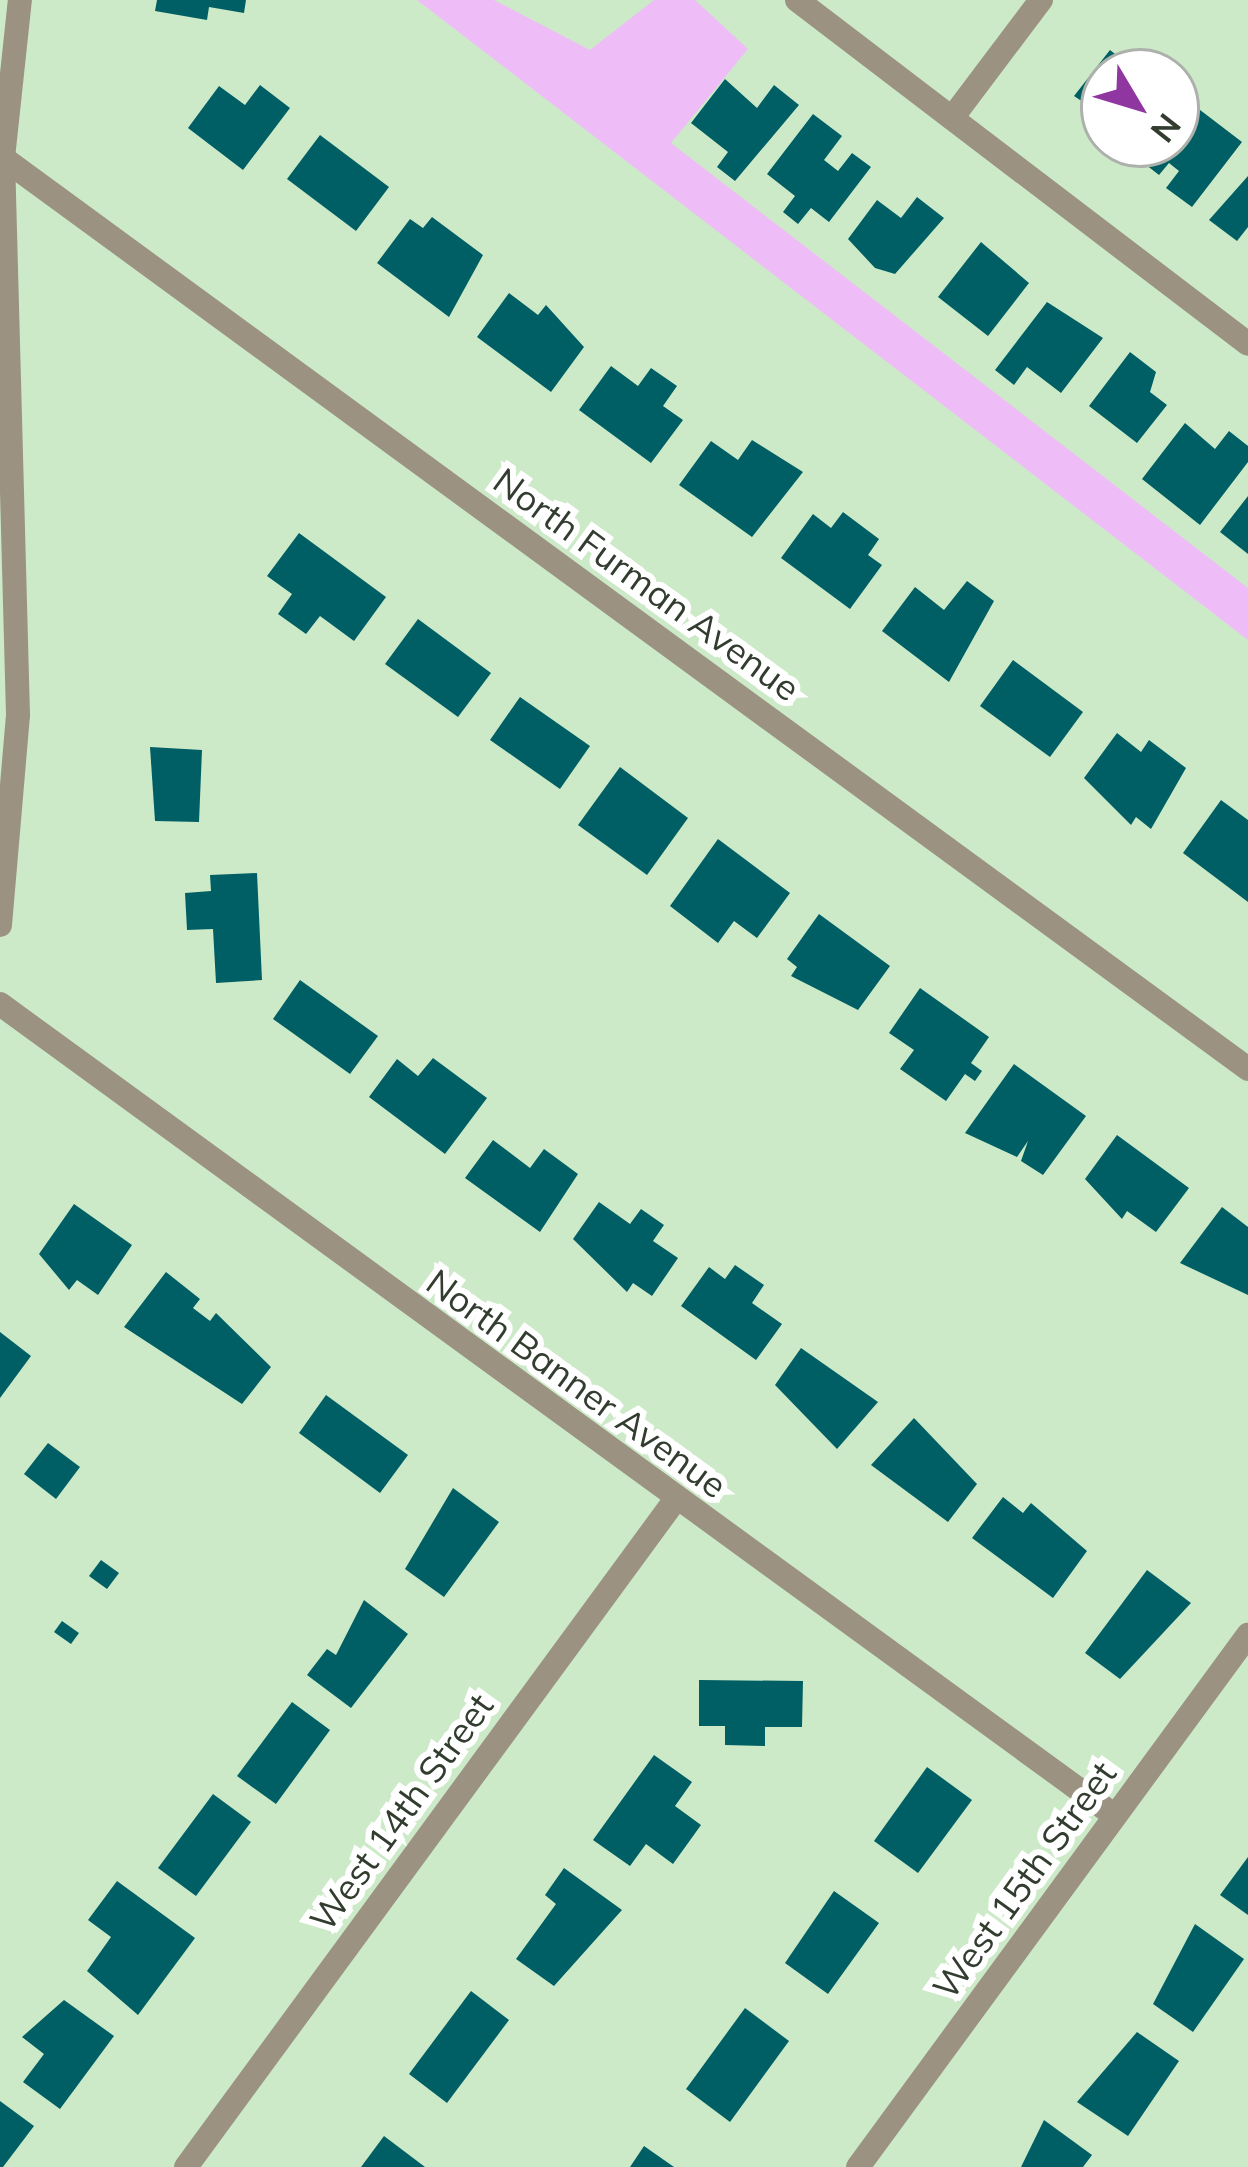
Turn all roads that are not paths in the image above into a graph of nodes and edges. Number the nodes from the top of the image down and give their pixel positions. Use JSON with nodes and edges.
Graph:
{"nodes":[{"id":1,"x":20,"y":0,"type":"edge"},
{"id":2,"x":797,"y":0,"type":"edge"},
{"id":3,"x":1041,"y":0,"type":"edge"},
{"id":4,"x":952,"y":118,"type":"junction"},
{"id":5,"x":4,"y":158,"type":"junction"},
{"id":6,"x":1248,"y":344,"type":"edge"},
{"id":7,"x":0,"y":925,"type":"edge"},
{"id":8,"x":0,"y":1004,"type":"edge"},
{"id":9,"x":1248,"y":1069,"type":"edge"},
{"id":10,"x":675,"y":1500,"type":"junction"},
{"id":11,"x":1248,"y":1635,"type":"edge"},
{"id":12,"x":1115,"y":1816,"type":"junction"},
{"id":13,"x":186,"y":2167,"type":"edge"},
{"id":14,"x":858,"y":2167,"type":"edge"}],
"edges":[{"from":1,"to":5,"type":"street"},
{"from":2,"to":4,"type":"street"},
{"from":3,"to":4,"type":"street"},
{"from":4,"to":6,"type":"street"},
{"from":5,"to":7,"type":"street"},
{"from":5,"to":9,"type":"street","name":"North Furman Avenue"},
{"from":8,"to":10,"type":"street","name":"North Banner Avenue"},
{"from":10,"to":12,"type":"street","name":"North Banner Avenue"},
{"from":10,"to":13,"type":"street","name":"West 14th Street"},
{"from":11,"to":12,"type":"street","name":"West 15th Street"},
{"from":12,"to":14,"type":"street","name":"West 15th Street"}]}
